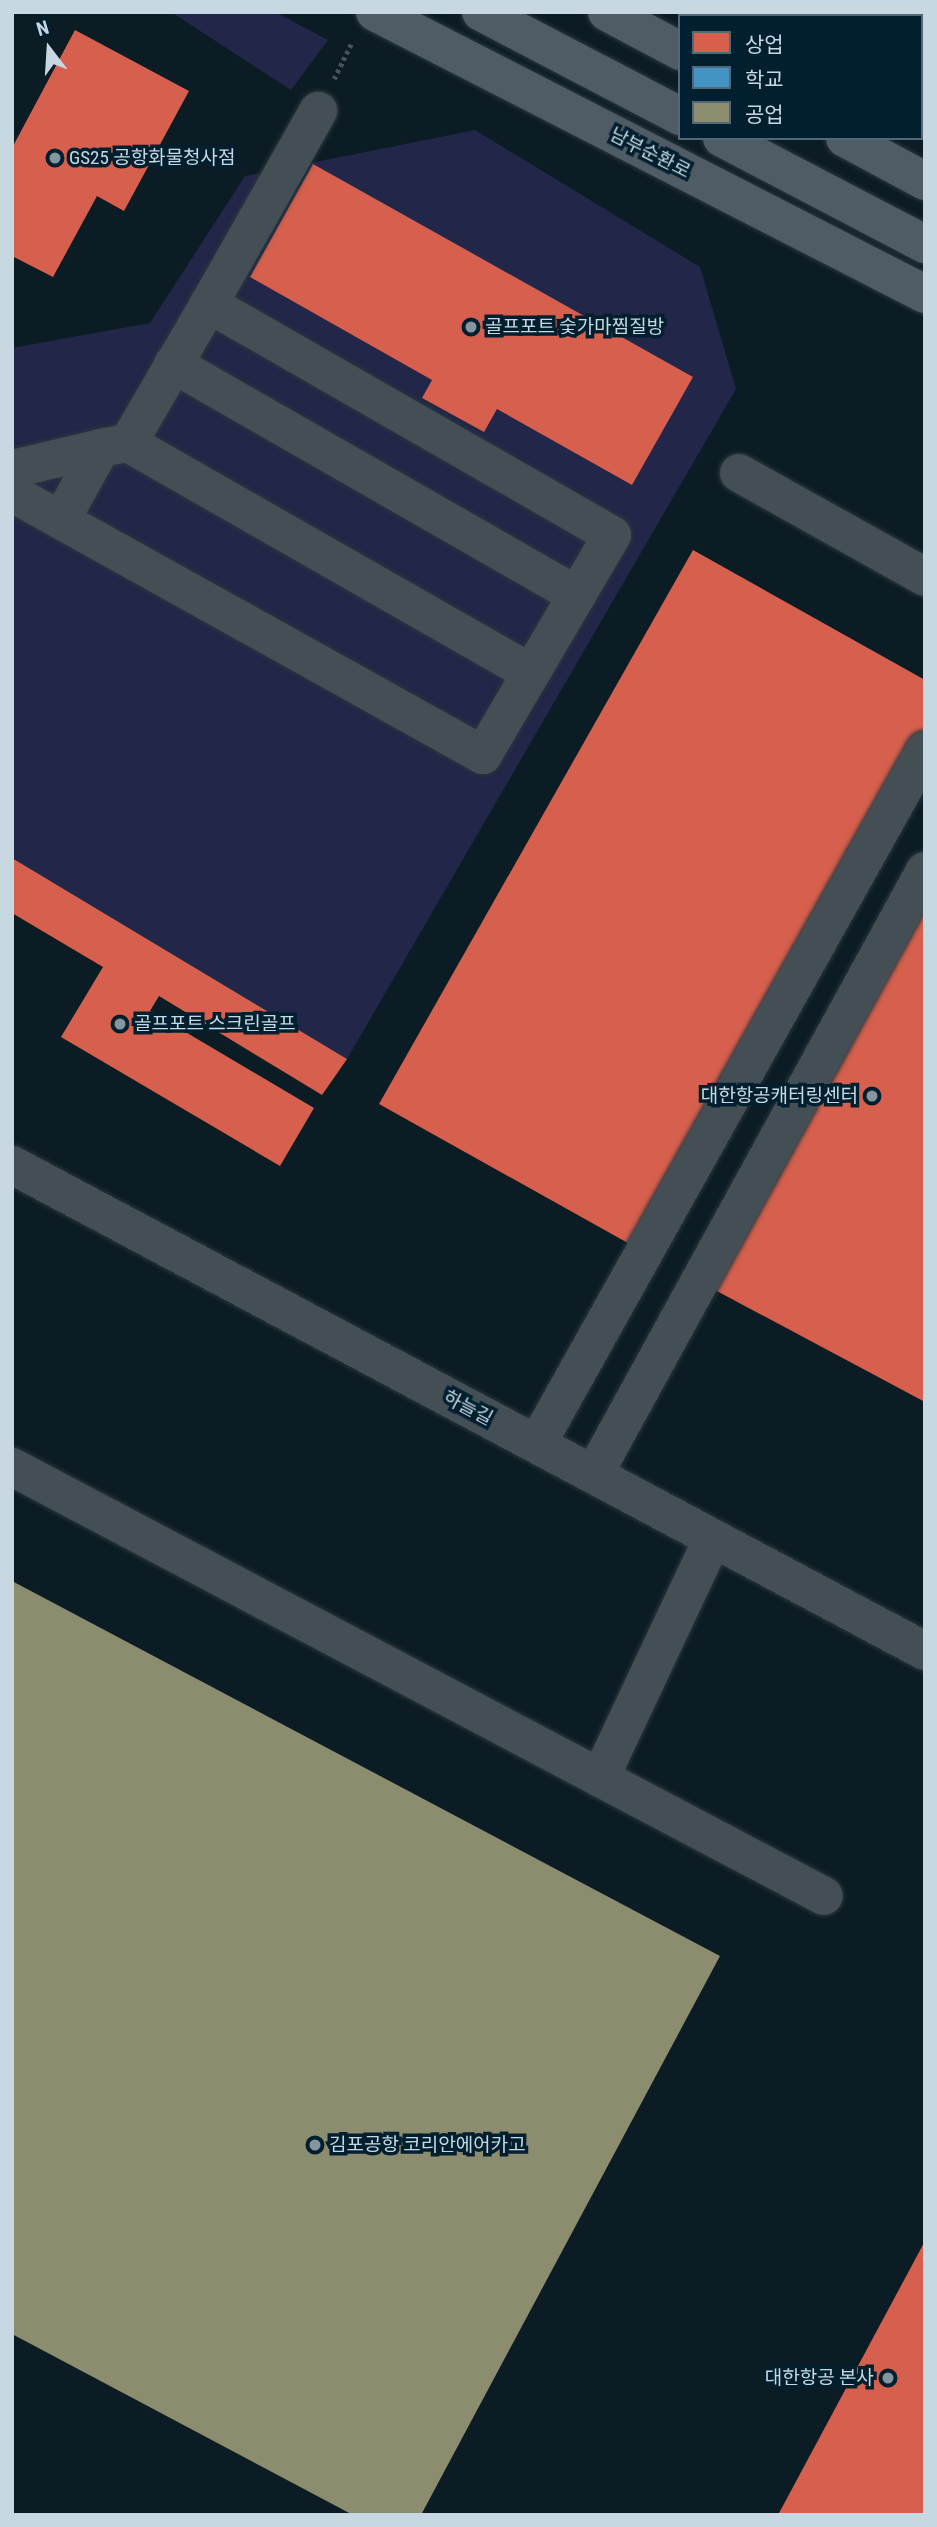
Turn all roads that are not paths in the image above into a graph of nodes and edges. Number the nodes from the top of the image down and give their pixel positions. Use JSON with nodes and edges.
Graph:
{"nodes":[{"id":1,"x":481,"y":12,"type":"edge"},
{"id":2,"x":607,"y":12,"type":"edge"},
{"id":3,"x":365,"y":25,"type":"edge"},
{"id":4,"x":678,"y":50,"type":"edge"},
{"id":5,"x":318,"y":111,"type":"road end"},
{"id":6,"x":678,"y":115,"type":"edge"},
{"id":7,"x":726,"y":140,"type":"edge"},
{"id":8,"x":849,"y":140,"type":"edge"},
{"id":9,"x":925,"y":180,"type":"edge"},
{"id":10,"x":925,"y":244,"type":"edge"},
{"id":11,"x":925,"y":294,"type":"edge"},
{"id":12,"x":209,"y":304,"type":"junction"},
{"id":13,"x":173,"y":364,"type":"junction"},
{"id":14,"x":114,"y":445,"type":"junction"},
{"id":15,"x":12,"y":469,"type":"edge"},
{"id":16,"x":739,"y":473,"type":"dead end"},
{"id":17,"x":12,"y":493,"type":"edge"},
{"id":18,"x":61,"y":520,"type":"junction"},
{"id":19,"x":925,"y":577,"type":"edge"},
{"id":20,"x":576,"y":595,"type":"junction"},
{"id":21,"x":531,"y":673,"type":"junction"},
{"id":22,"x":925,"y":750,"type":"edge"},
{"id":23,"x":925,"y":871,"type":"edge"},
{"id":24,"x":12,"y":1165,"type":"edge"},
{"id":25,"x":537,"y":1444,"type":"junction"},
{"id":26,"x":12,"y":1467,"type":"edge"},
{"id":27,"x":594,"y":1474,"type":"junction"},
{"id":28,"x":713,"y":1538,"type":"junction"},
{"id":29,"x":925,"y":1651,"type":"edge"},
{"id":30,"x":600,"y":1778,"type":"junction"},
{"id":31,"x":824,"y":1896,"type":"dead end"}],
"edges":[{"from":1,"to":6,"type":"main road"},
{"from":2,"to":4,"type":"main road"},
{"from":3,"to":11,"type":"main road","name":"남부순환로"},
{"from":5,"to":12,"type":"lane"},
{"from":7,"to":10,"type":"main road"},
{"from":8,"to":9,"type":"main road"},
{"from":12,"to":13,"type":"lane"},
{"from":12,"to":20,"type":"lane"},
{"from":13,"to":14,"type":"lane"},
{"from":13,"to":20,"type":"lane"},
{"from":14,"to":15,"type":"lane"},
{"from":14,"to":18,"type":"lane"},
{"from":14,"to":21,"type":"lane"},
{"from":16,"to":19,"type":"lane"},
{"from":17,"to":18,"type":"lane"},
{"from":18,"to":21,"type":"lane"},
{"from":20,"to":21,"type":"lane"},
{"from":22,"to":25,"type":"lane"},
{"from":23,"to":27,"type":"lane"},
{"from":24,"to":25,"type":"lane","name":"하늘길"},
{"from":25,"to":27,"type":"lane","name":"하늘길"},
{"from":26,"to":30,"type":"lane"},
{"from":27,"to":28,"type":"lane","name":"하늘길"},
{"from":28,"to":29,"type":"lane","name":"하늘길"},
{"from":28,"to":30,"type":"lane"},
{"from":30,"to":31,"type":"lane"}]}
